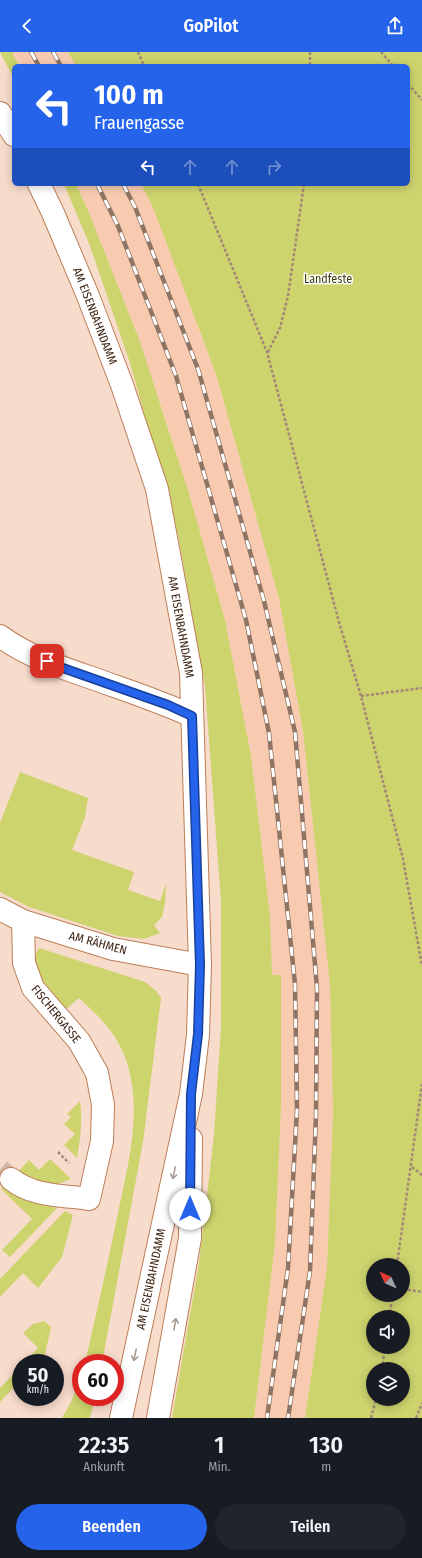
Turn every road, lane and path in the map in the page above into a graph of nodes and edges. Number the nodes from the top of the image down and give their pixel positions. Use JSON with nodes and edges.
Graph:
{"nodes":[{"id":1,"x":138,"y":52,"type":"edge"},
{"id":2,"x":310,"y":52,"type":"edge"},
{"id":3,"x":381,"y":52,"type":"edge"},
{"id":4,"x":143,"y":64,"type":"edge"},
{"id":5,"x":310,"y":64,"type":"edge"},
{"id":6,"x":391,"y":64,"type":"edge"},
{"id":7,"x":410,"y":86,"type":"edge"},
{"id":8,"x":422,"y":100,"type":"edge"},
{"id":9,"x":0,"y":113,"type":"edge"},
{"id":10,"x":12,"y":132,"type":"edge"},
{"id":11,"x":40,"y":186,"type":"edge"},
{"id":12,"x":199,"y":186,"type":"edge"},
{"id":13,"x":304,"y":186,"type":"edge"},
{"id":14,"x":267,"y":352,"type":"junction"},
{"id":15,"x":0,"y":636,"type":"edge"},
{"id":16,"x":422,"y":688,"type":"edge"},
{"id":17,"x":360,"y":696,"type":"junction"},
{"id":18,"x":192,"y":716,"type":"junction"},
{"id":19,"x":0,"y":909,"type":"edge"},
{"id":20,"x":23,"y":921,"type":"junction"},
{"id":21,"x":200,"y":965,"type":"junction"},
{"id":22,"x":422,"y":966,"type":"edge"},
{"id":23,"x":422,"y":1084,"type":"edge"},
{"id":24,"x":191,"y":1094,"type":"junction"},
{"id":25,"x":411,"y":1167,"type":"junction"},
{"id":26,"x":422,"y":1175,"type":"edge"},
{"id":27,"x":11,"y":1179,"type":"tunnel mouth"},
{"id":28,"x":398,"y":1258,"type":"edge"},
{"id":29,"x":410,"y":1290,"type":"edge"},
{"id":30,"x":422,"y":1292,"type":"edge"},
{"id":31,"x":422,"y":1403,"type":"edge"},
{"id":32,"x":375,"y":1406,"type":"edge"},
{"id":33,"x":121,"y":1418,"type":"edge"},
{"id":34,"x":158,"y":1418,"type":"edge"},
{"id":35,"x":372,"y":1418,"type":"edge"},
{"id":36,"x":416,"y":1418,"type":"edge"}],
"edges":[{"from":1,"to":4,"type":"path"},
{"from":2,"to":5,"type":"path"},
{"from":3,"to":6,"type":"path"},
{"from":7,"to":8,"type":"path"},
{"from":9,"to":10,"type":"main road"},
{"from":11,"to":18,"type":"main road","name":"AM EISENBAHNDAMM"},
{"from":12,"to":14,"type":"path"},
{"from":13,"to":14,"type":"path"},
{"from":14,"to":17,"type":"path"},
{"from":15,"to":18,"type":"main road"},
{"from":16,"to":17,"type":"path"},
{"from":17,"to":22,"type":"path"},
{"from":18,"to":21,"type":"main road","name":"AM EISENBAHNDAMM"},
{"from":19,"to":20,"type":"main road","name":"AM RÄHMEN"},
{"from":20,"to":21,"type":"main road","name":"AM RÄHMEN"},
{"from":20,"to":27,"type":"main road","name":"FISCHERGASSE"},
{"from":21,"to":24,"type":"main road","name":"AM EISENBAHNDAMM"},
{"from":23,"to":25,"type":"path"},
{"from":24,"to":33,"type":"main road","name":"AM EISENBAHNDAMM","one_way":true},
{"from":34,"to":24,"type":"main road","name":"AM EISENBAHNDAMM","one_way":true},
{"from":25,"to":26,"type":"path"},
{"from":25,"to":28,"type":"path"},
{"from":29,"to":30,"type":"path"},
{"from":31,"to":36,"type":"path"},
{"from":32,"to":35,"type":"path"}]}
